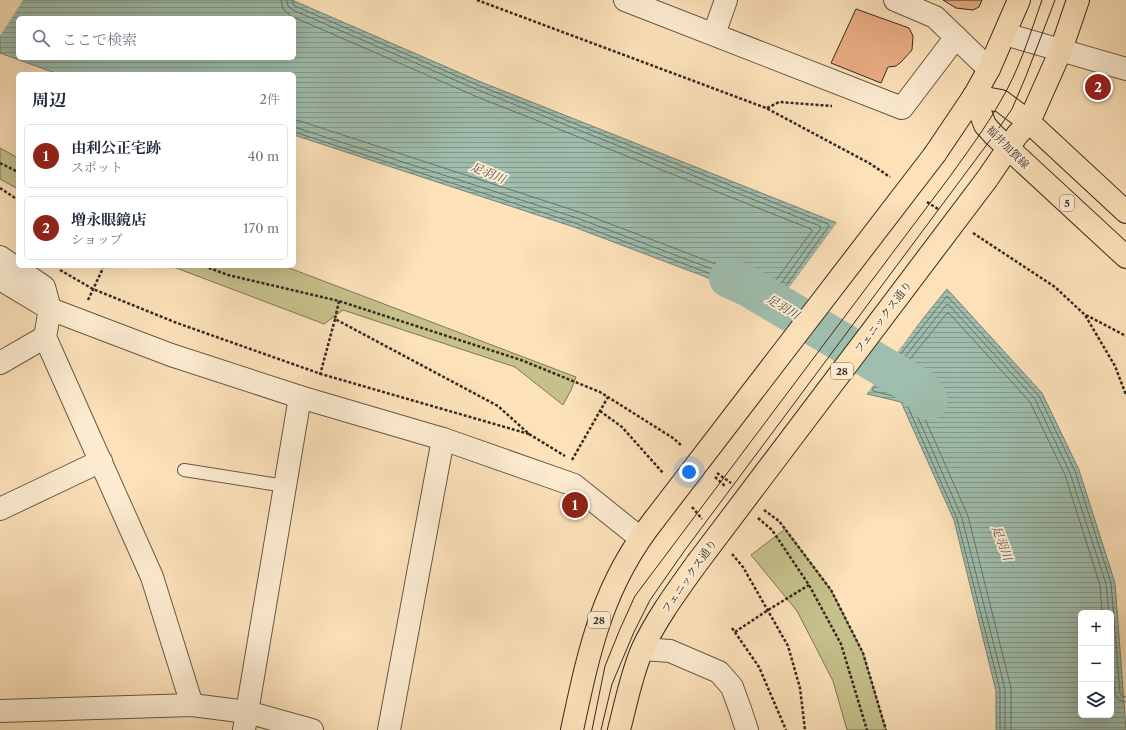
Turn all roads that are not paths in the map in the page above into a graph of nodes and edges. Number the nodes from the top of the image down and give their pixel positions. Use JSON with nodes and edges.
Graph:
{"nodes":[{"id":1,"x":625,"y":0,"type":"edge"},
{"id":2,"x":726,"y":0,"type":"edge"},
{"id":3,"x":895,"y":0,"type":"edge"},
{"id":4,"x":1018,"y":0,"type":"edge"},
{"id":5,"x":1078,"y":0,"type":"edge"},
{"id":6,"x":714,"y":34,"type":"junction"},
{"id":7,"x":1005,"y":34,"type":"junction"},
{"id":8,"x":956,"y":37,"type":"junction"},
{"id":9,"x":1061,"y":50,"type":"junction"},
{"id":10,"x":989,"y":69,"type":"junction"},
{"id":11,"x":1126,"y":69,"type":"edge"},
{"id":12,"x":974,"y":96,"type":"junction"},
{"id":13,"x":1028,"y":122,"type":"junction"},
{"id":14,"x":1008,"y":148,"type":"junction"},
{"id":15,"x":1126,"y":212,"type":"edge"},
{"id":16,"x":0,"y":257,"type":"edge"},
{"id":17,"x":1126,"y":257,"type":"edge"},
{"id":18,"x":16,"y":268,"type":"edge"},
{"id":19,"x":16,"y":268,"type":"edge"},
{"id":20,"x":0,"y":279,"type":"edge"},
{"id":21,"x":50,"y":309,"type":"junction"},
{"id":22,"x":45,"y":337,"type":"junction"},
{"id":23,"x":0,"y":363,"type":"edge"},
{"id":24,"x":305,"y":398,"type":"junction"},
{"id":25,"x":443,"y":439,"type":"junction"},
{"id":26,"x":101,"y":461,"type":"junction"},
{"id":27,"x":184,"y":470,"type":"dead end"},
{"id":28,"x":285,"y":486,"type":"junction"},
{"id":29,"x":0,"y":509,"type":"edge"},
{"id":30,"x":640,"y":538,"type":"junction"},
{"id":31,"x":643,"y":649,"type":"junction"},
{"id":32,"x":192,"y":705,"type":"junction"},
{"id":33,"x":0,"y":711,"type":"edge"},
{"id":34,"x":245,"y":721,"type":"edge"},
{"id":35,"x":312,"y":730,"type":"edge"},
{"id":36,"x":389,"y":730,"type":"edge"},
{"id":37,"x":572,"y":730,"type":"edge"},
{"id":38,"x":620,"y":730,"type":"edge"},
{"id":39,"x":746,"y":730,"type":"edge"}],
"edges":[{"from":1,"to":6,"type":"street"},
{"from":2,"to":6,"type":"street"},
{"from":3,"to":8,"type":"street"},
{"from":4,"to":7,"type":"main road"},
{"from":5,"to":9,"type":"main road","name":"フェニックス通り"},
{"from":6,"to":8,"type":"street"},
{"from":7,"to":9,"type":"street"},
{"from":7,"to":10,"type":"main road"},
{"from":8,"to":10,"type":"street"},
{"from":9,"to":11,"type":"street"},
{"from":9,"to":13,"type":"main road","name":"フェニックス通り"},
{"from":10,"to":12,"type":"main road"},
{"from":12,"to":13,"type":"main road"},
{"from":12,"to":14,"type":"main road","name":"福井加賀線","number":"5"},
{"from":12,"to":30,"type":"main road","number":"28","bridge":true},
{"from":13,"to":14,"type":"main road","name":"フェニックス通り","number":"28"},
{"from":13,"to":15,"type":"main road"},
{"from":14,"to":17,"type":"main road","name":"福井加賀線","number":"5"},
{"from":14,"to":31,"type":"main road","name":"フェニックス通り","number":"28","bridge":true},
{"from":16,"to":19,"type":"street"},
{"from":18,"to":21,"type":"street"},
{"from":20,"to":21,"type":"street"},
{"from":21,"to":22,"type":"street"},
{"from":21,"to":24,"type":"street"},
{"from":22,"to":23,"type":"street"},
{"from":22,"to":26,"type":"street"},
{"from":24,"to":25,"type":"street"},
{"from":24,"to":28,"type":"street"},
{"from":25,"to":30,"type":"street"},
{"from":25,"to":36,"type":"street"},
{"from":26,"to":29,"type":"street"},
{"from":26,"to":32,"type":"street"},
{"from":27,"to":28,"type":"lane"},
{"from":28,"to":34,"type":"street"},
{"from":30,"to":37,"type":"main road","number":"28"},
{"from":31,"to":38,"type":"main road","name":"フェニックス通り","number":"28"},
{"from":31,"to":39,"type":"street"},
{"from":32,"to":33,"type":"street"},
{"from":32,"to":34,"type":"street"},
{"from":34,"to":35,"type":"street"}]}
